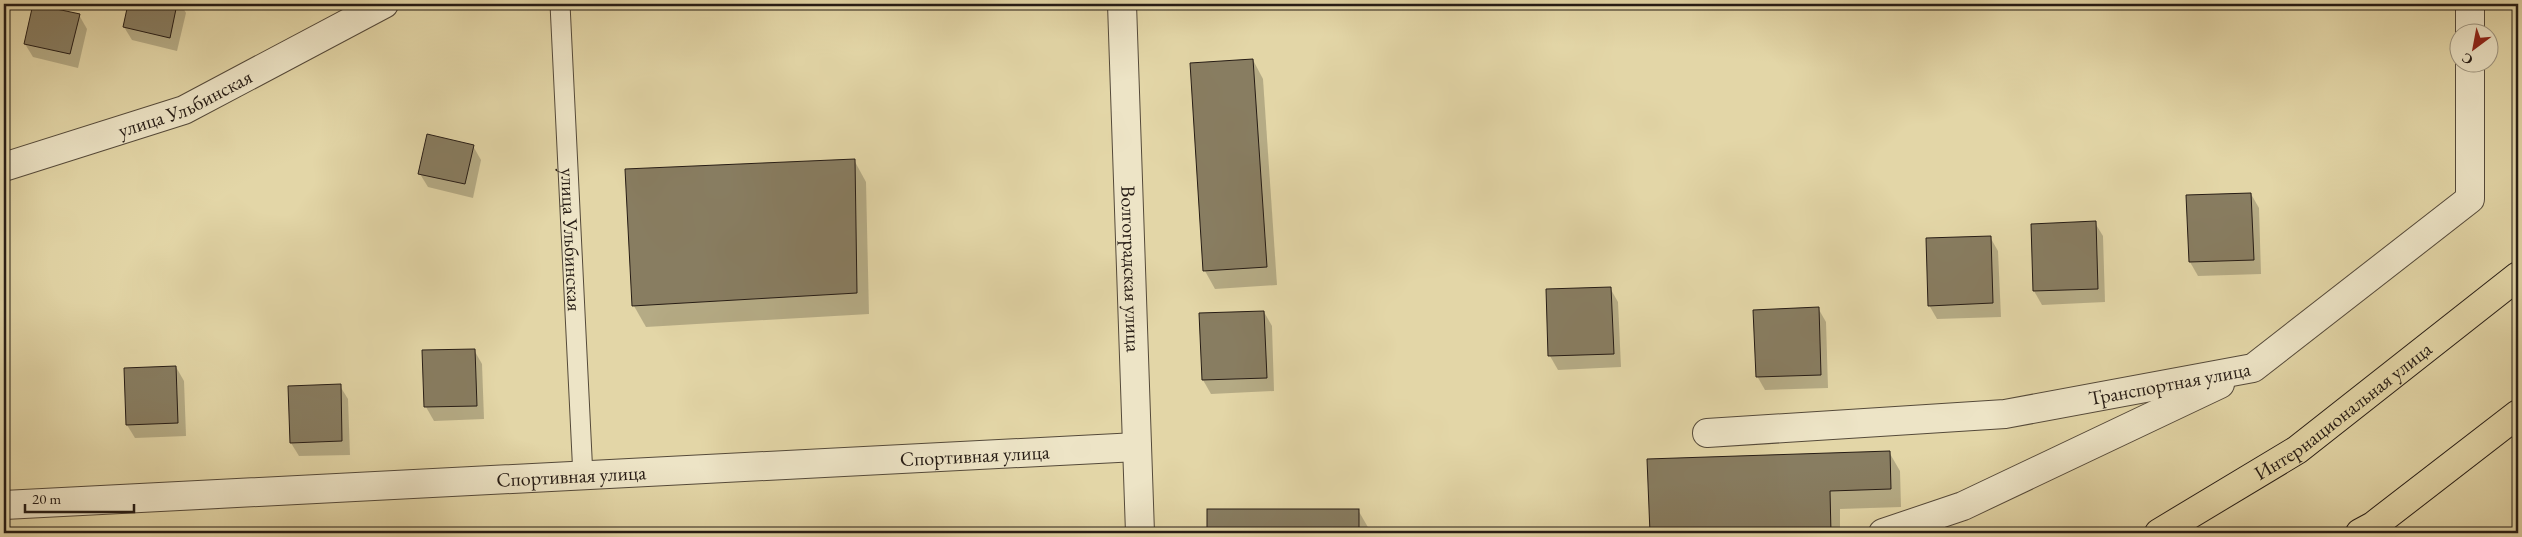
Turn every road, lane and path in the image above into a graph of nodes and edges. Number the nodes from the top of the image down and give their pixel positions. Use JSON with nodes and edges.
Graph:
{"nodes":[{"id":1,"x":384,"y":4,"type":"edge"},
{"id":2,"x":560,"y":4,"type":"edge"},
{"id":3,"x":1122,"y":4,"type":"edge"},
{"id":4,"x":2470,"y":4,"type":"edge"},
{"id":5,"x":2470,"y":22,"type":"edge"},
{"id":6,"x":2470,"y":72,"type":"edge"},
{"id":7,"x":4,"y":166,"type":"edge"},
{"id":8,"x":2518,"y":276,"type":"edge"},
{"id":9,"x":2253,"y":368,"type":"junction"},
{"id":10,"x":2518,"y":414,"type":"edge"},
{"id":11,"x":1707,"y":433,"type":"dead end"},
{"id":12,"x":1137,"y":447,"type":"junction"},
{"id":13,"x":583,"y":477,"type":"junction"},
{"id":14,"x":4,"y":505,"type":"edge"},
{"id":15,"x":1140,"y":533,"type":"edge"},
{"id":16,"x":1883,"y":533,"type":"edge"},
{"id":17,"x":2159,"y":533,"type":"edge"},
{"id":18,"x":2360,"y":533,"type":"edge"}],
"edges":[{"from":1,"to":7,"type":"street","name":"улица Ульбинская"},
{"from":2,"to":13,"type":"lane","name":"улица Ульбинская"},
{"from":3,"to":12,"type":"street","name":"Волгоградская улица"},
{"from":4,"to":5,"type":"street"},
{"from":6,"to":9,"type":"street","name":"Транспортная улица"},
{"from":8,"to":17,"type":"main road","name":"Интернациональная улица"},
{"from":9,"to":11,"type":"street","name":"Транспортная улица"},
{"from":9,"to":16,"type":"street"},
{"from":10,"to":18,"type":"main road"},
{"from":12,"to":13,"type":"street","name":"Спортивная улица"},
{"from":12,"to":15,"type":"street","name":"Волгоградская улица"},
{"from":13,"to":14,"type":"street","name":"Спортивная улица"}]}
